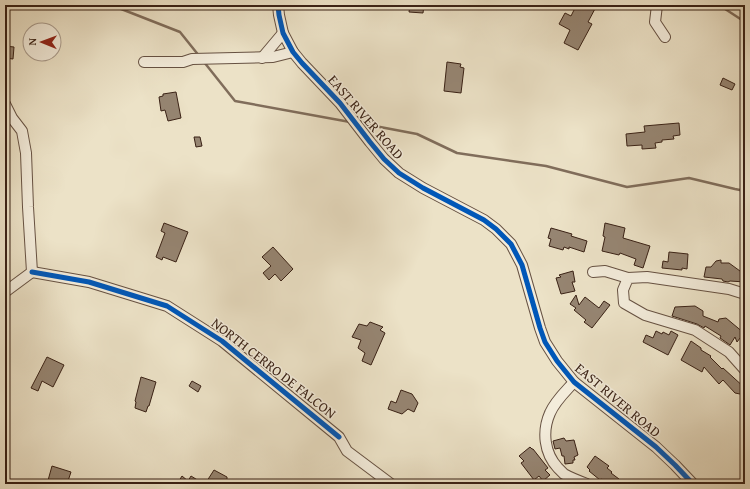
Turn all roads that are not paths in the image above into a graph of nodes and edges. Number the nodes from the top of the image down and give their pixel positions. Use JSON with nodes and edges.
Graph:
{"nodes":[{"id":1,"x":278,"y":5,"type":"edge"},
{"id":2,"x":657,"y":5,"type":"edge"},
{"id":3,"x":283,"y":33,"type":"junction"},
{"id":4,"x":665,"y":37,"type":"dead end"},
{"id":5,"x":293,"y":52,"type":"junction"},
{"id":6,"x":262,"y":58,"type":"junction"},
{"id":7,"x":144,"y":62,"type":"dead end"},
{"id":8,"x":5,"y":104,"type":"edge"},
{"id":9,"x":32,"y":272,"type":"junction"},
{"id":10,"x":593,"y":272,"type":"dead end"},
{"id":11,"x":628,"y":278,"type":"junction"},
{"id":12,"x":5,"y":292,"type":"edge"},
{"id":13,"x":745,"y":294,"type":"edge"},
{"id":14,"x":745,"y":370,"type":"edge"},
{"id":15,"x":574,"y":382,"type":"junction"},
{"id":16,"x":391,"y":484,"type":"edge"},
{"id":17,"x":587,"y":484,"type":"edge"},
{"id":18,"x":693,"y":484,"type":"edge"}],
"edges":[{"from":1,"to":3,"type":"street","name":"EAST RIVER ROAD"},
{"from":2,"to":4,"type":"street"},
{"from":3,"to":5,"type":"street","name":"EAST RIVER ROAD"},
{"from":3,"to":6,"type":"street"},
{"from":5,"to":6,"type":"street"},
{"from":5,"to":15,"type":"street","name":"EAST RIVER ROAD"},
{"from":6,"to":7,"type":"street"},
{"from":8,"to":9,"type":"street"},
{"from":9,"to":12,"type":"street"},
{"from":9,"to":16,"type":"street","name":"NORTH CERRO DE FALCON"},
{"from":10,"to":11,"type":"street"},
{"from":11,"to":13,"type":"street"},
{"from":11,"to":14,"type":"street"},
{"from":15,"to":17,"type":"street"},
{"from":15,"to":18,"type":"street","name":"EAST RIVER ROAD"}]}
